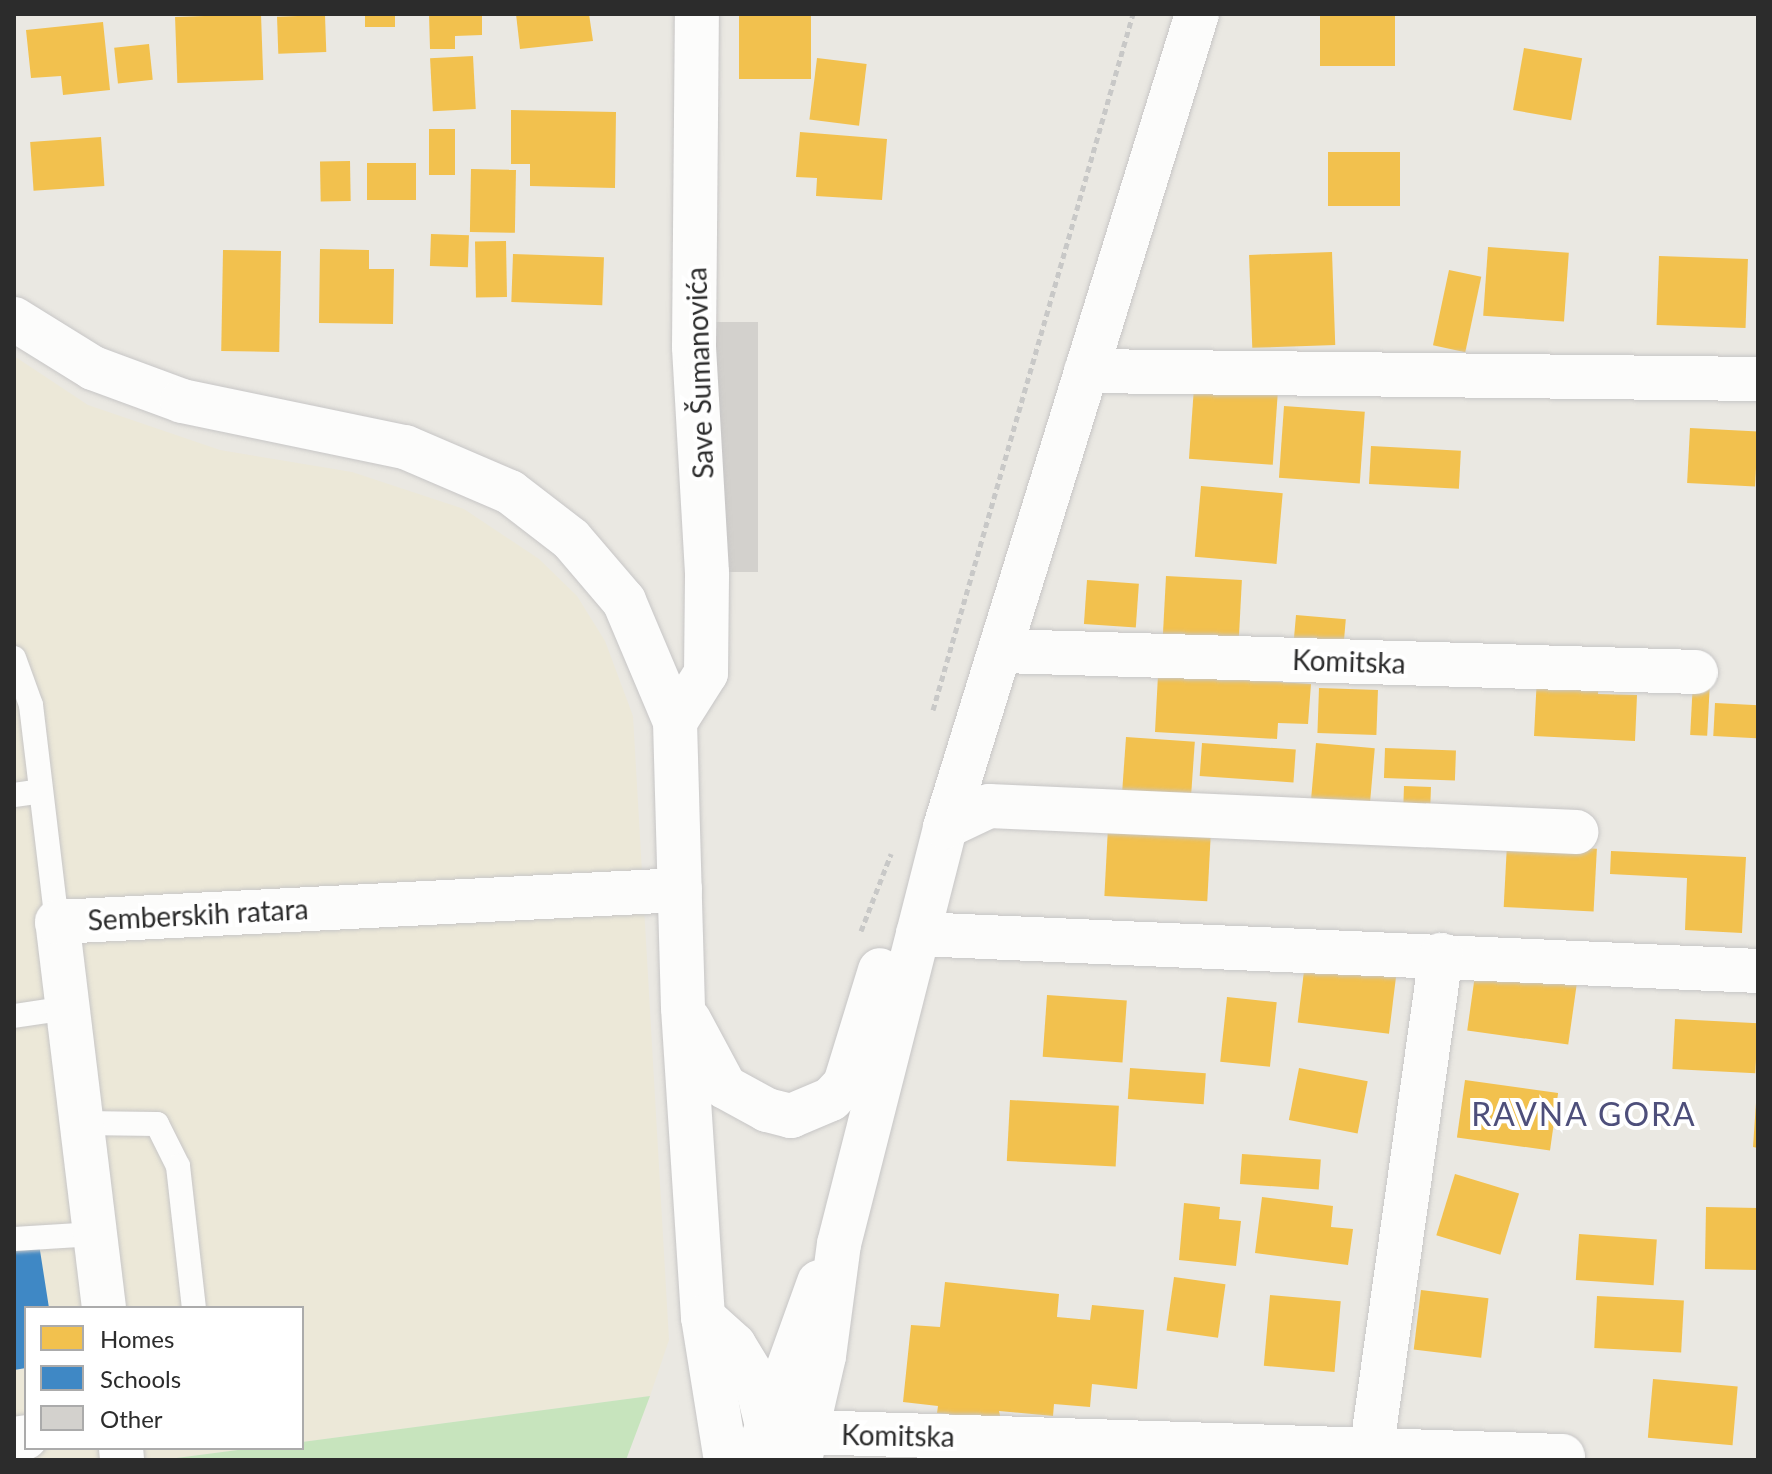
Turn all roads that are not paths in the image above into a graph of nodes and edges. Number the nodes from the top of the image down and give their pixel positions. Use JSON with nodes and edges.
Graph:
{"nodes":[{"id":1,"x":697,"y":14,"type":"edge"},
{"id":2,"x":1197,"y":14,"type":"edge"},
{"id":3,"x":14,"y":319,"type":"edge"},
{"id":4,"x":1086,"y":371,"type":"junction"},
{"id":5,"x":1758,"y":379,"type":"edge"},
{"id":6,"x":1002,"y":651,"type":"junction"},
{"id":7,"x":14,"y":658,"type":"edge"},
{"id":8,"x":1696,"y":672,"type":"dead end"},
{"id":9,"x":675,"y":722,"type":"junction"},
{"id":10,"x":41,"y":791,"type":"junction"},
{"id":11,"x":14,"y":795,"type":"edge"},
{"id":12,"x":945,"y":827,"type":"junction"},
{"id":13,"x":1576,"y":832,"type":"dead end"},
{"id":14,"x":680,"y":890,"type":"junction"},
{"id":15,"x":57,"y":922,"type":"junction"},
{"id":16,"x":918,"y":934,"type":"junction"},
{"id":17,"x":1441,"y":955,"type":"junction"},
{"id":18,"x":1758,"y":971,"type":"edge"},
{"id":19,"x":68,"y":1008,"type":"junction"},
{"id":20,"x":683,"y":1008,"type":"junction"},
{"id":21,"x":14,"y":1016,"type":"edge"},
{"id":22,"x":81,"y":1123,"type":"junction"},
{"id":23,"x":95,"y":1234,"type":"junction"},
{"id":24,"x":14,"y":1239,"type":"edge"},
{"id":25,"x":104,"y":1306,"type":"edge"},
{"id":26,"x":194,"y":1306,"type":"edge"},
{"id":27,"x":703,"y":1317,"type":"junction"},
{"id":28,"x":1372,"y":1446,"type":"junction"},
{"id":29,"x":780,"y":1447,"type":"edge"},
{"id":30,"x":1563,"y":1456,"type":"dead end"},
{"id":31,"x":726,"y":1460,"type":"edge"}],
"edges":[{"from":1,"to":9,"type":"street","name":"Save Šumanovića"},
{"from":2,"to":4,"type":"street"},
{"from":3,"to":9,"type":"street"},
{"from":4,"to":5,"type":"street"},
{"from":4,"to":6,"type":"street"},
{"from":6,"to":8,"type":"street","name":"Komitska"},
{"from":6,"to":12,"type":"street"},
{"from":7,"to":10,"type":"lane"},
{"from":9,"to":14,"type":"street"},
{"from":10,"to":11,"type":"lane"},
{"from":10,"to":15,"type":"lane"},
{"from":12,"to":13,"type":"street"},
{"from":12,"to":16,"type":"street"},
{"from":12,"to":20,"type":"street"},
{"from":14,"to":15,"type":"street","name":"Semberskih ratara"},
{"from":14,"to":20,"type":"street"},
{"from":15,"to":19,"type":"street","name":"Semberskih ratara"},
{"from":16,"to":17,"type":"street"},
{"from":16,"to":29,"type":"street"},
{"from":17,"to":18,"type":"street"},
{"from":17,"to":28,"type":"street"},
{"from":19,"to":21,"type":"lane"},
{"from":19,"to":22,"type":"street","name":"Semberskih ratara"},
{"from":20,"to":27,"type":"street"},
{"from":22,"to":23,"type":"street","name":"Semberskih ratara"},
{"from":22,"to":26,"type":"lane"},
{"from":23,"to":24,"type":"lane"},
{"from":23,"to":25,"type":"street","name":"Semberskih ratara"},
{"from":27,"to":29,"type":"street"},
{"from":27,"to":31,"type":"street"},
{"from":28,"to":29,"type":"street","name":"Komitska"},
{"from":28,"to":30,"type":"street","name":"Komitska"}]}
